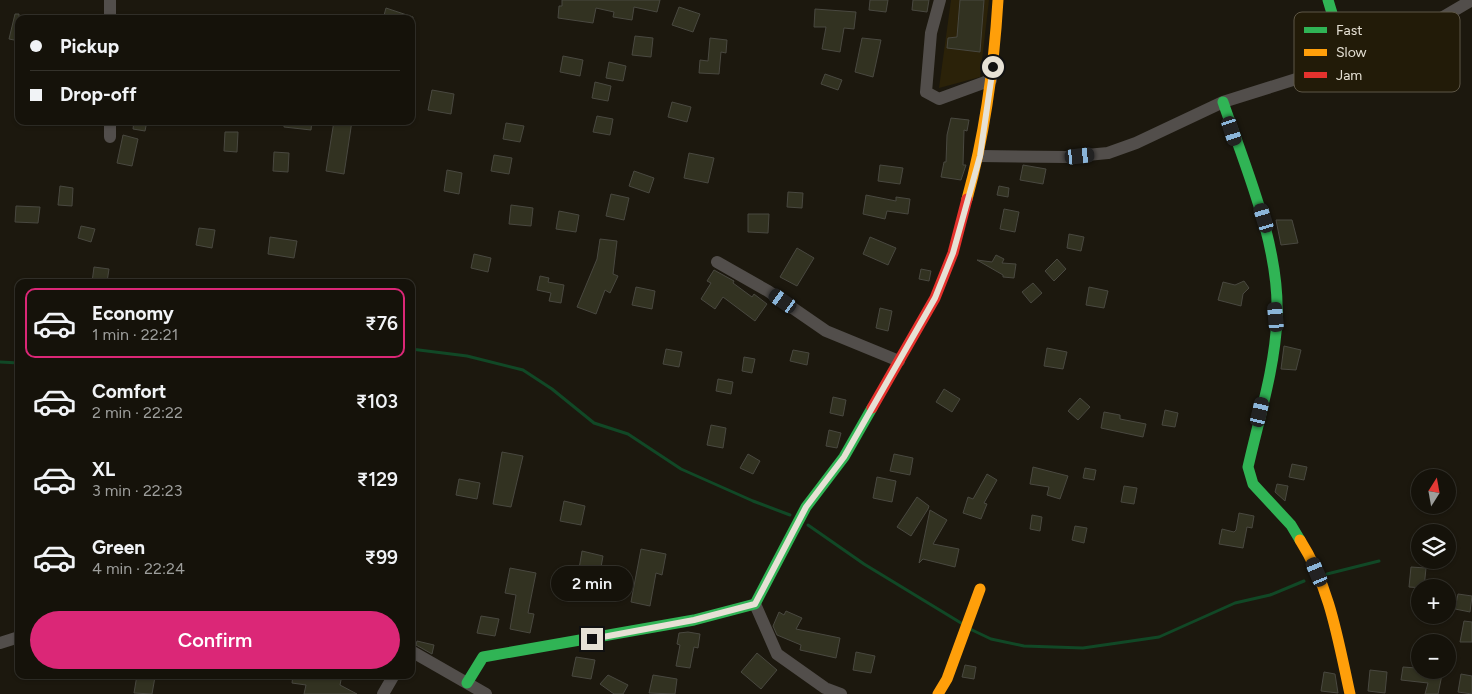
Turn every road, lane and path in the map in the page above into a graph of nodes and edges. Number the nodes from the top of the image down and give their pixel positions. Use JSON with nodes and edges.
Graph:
{"nodes":[{"id":1,"x":110,"y":0,"type":"edge"},
{"id":2,"x":940,"y":0,"type":"edge"},
{"id":3,"x":998,"y":0,"type":"edge"},
{"id":4,"x":1328,"y":0,"type":"edge"},
{"id":5,"x":1472,"y":0,"type":"edge"},
{"id":6,"x":1332,"y":12,"type":"edge"},
{"id":7,"x":1452,"y":12,"type":"edge"},
{"id":8,"x":110,"y":15,"type":"edge"},
{"id":9,"x":991,"y":80,"type":"junction"},
{"id":10,"x":1294,"y":80,"type":"edge"},
{"id":11,"x":1223,"y":102,"type":"junction"},
{"id":12,"x":110,"y":125,"type":"edge"},
{"id":13,"x":110,"y":138,"type":"dead end"},
{"id":14,"x":980,"y":156,"type":"junction"},
{"id":15,"x":716,"y":262,"type":"dead end"},
{"id":16,"x":899,"y":361,"type":"junction"},
{"id":17,"x":980,"y":589,"type":"dead end"},
{"id":18,"x":755,"y":604,"type":"junction"},
{"id":19,"x":15,"y":638,"type":"edge"},
{"id":20,"x":0,"y":642,"type":"edge"},
{"id":21,"x":415,"y":653,"type":"edge"},
{"id":22,"x":392,"y":679,"type":"edge"},
{"id":23,"x":467,"y":683,"type":"junction"},
{"id":24,"x":383,"y":694,"type":"edge"},
{"id":25,"x":486,"y":694,"type":"edge"},
{"id":26,"x":841,"y":694,"type":"edge"},
{"id":27,"x":938,"y":694,"type":"edge"},
{"id":28,"x":1350,"y":694,"type":"edge"}],
"edges":[{"from":1,"to":8,"type":"street"},
{"from":2,"to":9,"type":"street"},
{"from":3,"to":9,"type":"street"},
{"from":4,"to":6,"type":"street"},
{"from":5,"to":7,"type":"street"},
{"from":9,"to":14,"type":"street"},
{"from":10,"to":11,"type":"street"},
{"from":11,"to":14,"type":"street"},
{"from":11,"to":28,"type":"street"},
{"from":12,"to":13,"type":"street"},
{"from":14,"to":16,"type":"street"},
{"from":15,"to":16,"type":"street"},
{"from":16,"to":18,"type":"street"},
{"from":17,"to":27,"type":"street"},
{"from":18,"to":23,"type":"street"},
{"from":18,"to":26,"type":"street"},
{"from":19,"to":20,"type":"street"},
{"from":21,"to":23,"type":"street"},
{"from":22,"to":24,"type":"street"},
{"from":23,"to":25,"type":"street"}]}
